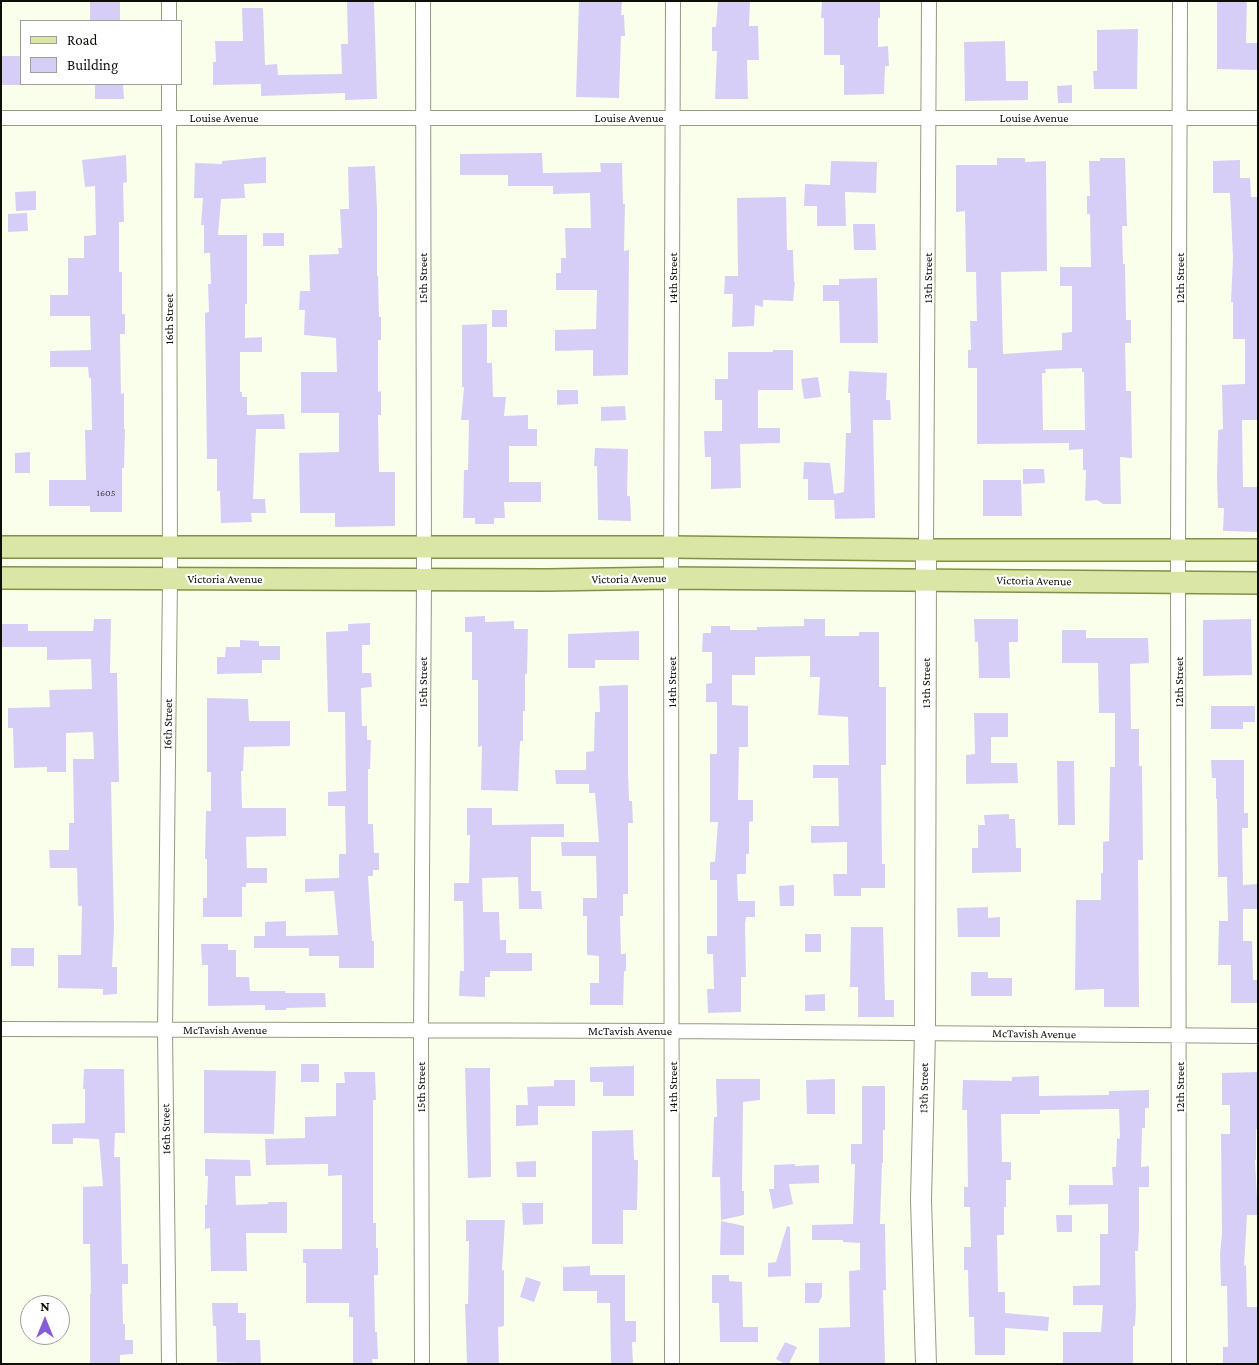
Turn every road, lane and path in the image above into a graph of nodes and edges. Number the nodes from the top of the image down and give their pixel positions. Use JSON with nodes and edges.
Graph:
{"nodes":[{"id":1,"x":169,"y":1,"type":"edge"},
{"id":2,"x":423,"y":1,"type":"edge"},
{"id":3,"x":673,"y":1,"type":"edge"},
{"id":4,"x":929,"y":1,"type":"edge"},
{"id":5,"x":1180,"y":1,"type":"edge"},
{"id":6,"x":169,"y":20,"type":"edge"},
{"id":7,"x":169,"y":85,"type":"edge"},
{"id":8,"x":1,"y":118,"type":"edge"},
{"id":9,"x":169,"y":118,"type":"junction"},
{"id":10,"x":424,"y":118,"type":"junction"},
{"id":11,"x":673,"y":118,"type":"junction"},
{"id":12,"x":929,"y":118,"type":"junction"},
{"id":13,"x":1180,"y":118,"type":"junction"},
{"id":14,"x":1258,"y":118,"type":"edge"},
{"id":15,"x":170,"y":546,"type":"junction"},
{"id":16,"x":1,"y":547,"type":"edge"},
{"id":17,"x":672,"y":547,"type":"junction"},
{"id":18,"x":423,"y":548,"type":"junction"},
{"id":19,"x":926,"y":550,"type":"junction"},
{"id":20,"x":1178,"y":550,"type":"junction"},
{"id":21,"x":1258,"y":550,"type":"edge"},
{"id":22,"x":1,"y":578,"type":"edge"},
{"id":23,"x":671,"y":578,"type":"junction"},
{"id":24,"x":170,"y":579,"type":"junction"},
{"id":25,"x":424,"y":579,"type":"junction"},
{"id":26,"x":926,"y":580,"type":"junction"},
{"id":27,"x":1179,"y":582,"type":"junction"},
{"id":28,"x":1258,"y":583,"type":"edge"},
{"id":29,"x":1,"y":1029,"type":"edge"},
{"id":30,"x":165,"y":1030,"type":"junction"},
{"id":31,"x":421,"y":1031,"type":"junction"},
{"id":32,"x":673,"y":1031,"type":"junction"},
{"id":33,"x":925,"y":1034,"type":"junction"},
{"id":34,"x":1180,"y":1036,"type":"junction"},
{"id":35,"x":1258,"y":1036,"type":"edge"},
{"id":36,"x":169,"y":1364,"type":"edge"},
{"id":37,"x":422,"y":1364,"type":"edge"},
{"id":38,"x":672,"y":1364,"type":"edge"},
{"id":39,"x":926,"y":1364,"type":"edge"},
{"id":40,"x":1179,"y":1364,"type":"edge"}],
"edges":[{"from":1,"to":6,"type":"street"},
{"from":2,"to":10,"type":"street","name":"15th Street"},
{"from":3,"to":11,"type":"street","name":"14th Street"},
{"from":4,"to":12,"type":"street","name":"13th Street"},
{"from":5,"to":13,"type":"street","name":"12th Street"},
{"from":7,"to":9,"type":"street","name":"16th Street"},
{"from":8,"to":9,"type":"street","name":"Louise Avenue"},
{"from":9,"to":10,"type":"street","name":"Louise Avenue"},
{"from":9,"to":15,"type":"street","name":"16th Street"},
{"from":10,"to":11,"type":"street","name":"Louise Avenue"},
{"from":10,"to":18,"type":"street","name":"15th Street"},
{"from":11,"to":12,"type":"street","name":"Louise Avenue"},
{"from":11,"to":17,"type":"street","name":"14th Street"},
{"from":12,"to":13,"type":"street","name":"Louise Avenue"},
{"from":12,"to":19,"type":"street","name":"13th Street"},
{"from":13,"to":14,"type":"street","name":"Louise Avenue"},
{"from":13,"to":20,"type":"street","name":"12th Street"},
{"from":15,"to":16,"type":"main road"},
{"from":15,"to":18,"type":"main road"},
{"from":15,"to":24,"type":"street","name":"16th Street"},
{"from":17,"to":18,"type":"main road"},
{"from":17,"to":19,"type":"main road"},
{"from":17,"to":23,"type":"street","name":"14th Street"},
{"from":18,"to":25,"type":"street","name":"15th Street"},
{"from":19,"to":20,"type":"main road"},
{"from":19,"to":26,"type":"street","name":"13th Street"},
{"from":20,"to":21,"type":"main road"},
{"from":20,"to":27,"type":"street","name":"12th Street"},
{"from":22,"to":24,"type":"main road","name":"Victoria Avenue"},
{"from":23,"to":25,"type":"main road","name":"Victoria Avenue"},
{"from":23,"to":26,"type":"main road","name":"Victoria Avenue"},
{"from":23,"to":32,"type":"street","name":"14th Street"},
{"from":24,"to":25,"type":"main road","name":"Victoria Avenue"},
{"from":24,"to":30,"type":"street","name":"16th Street"},
{"from":25,"to":31,"type":"street","name":"15th Street"},
{"from":26,"to":27,"type":"main road","name":"Victoria Avenue"},
{"from":26,"to":33,"type":"street","name":"13th Street"},
{"from":27,"to":28,"type":"main road","name":"Victoria Avenue"},
{"from":27,"to":34,"type":"street","name":"12th Street"},
{"from":29,"to":30,"type":"street","name":"McTavish Avenue"},
{"from":30,"to":31,"type":"street","name":"McTavish Avenue"},
{"from":30,"to":36,"type":"street","name":"16th Street"},
{"from":31,"to":32,"type":"street","name":"McTavish Avenue"},
{"from":31,"to":37,"type":"street","name":"15th Street"},
{"from":32,"to":33,"type":"street","name":"McTavish Avenue"},
{"from":32,"to":38,"type":"street","name":"14th Street"},
{"from":33,"to":34,"type":"street","name":"McTavish Avenue"},
{"from":33,"to":39,"type":"street","name":"13th Street"},
{"from":34,"to":35,"type":"street","name":"McTavish Avenue"},
{"from":34,"to":40,"type":"street","name":"12th Street"}]}
